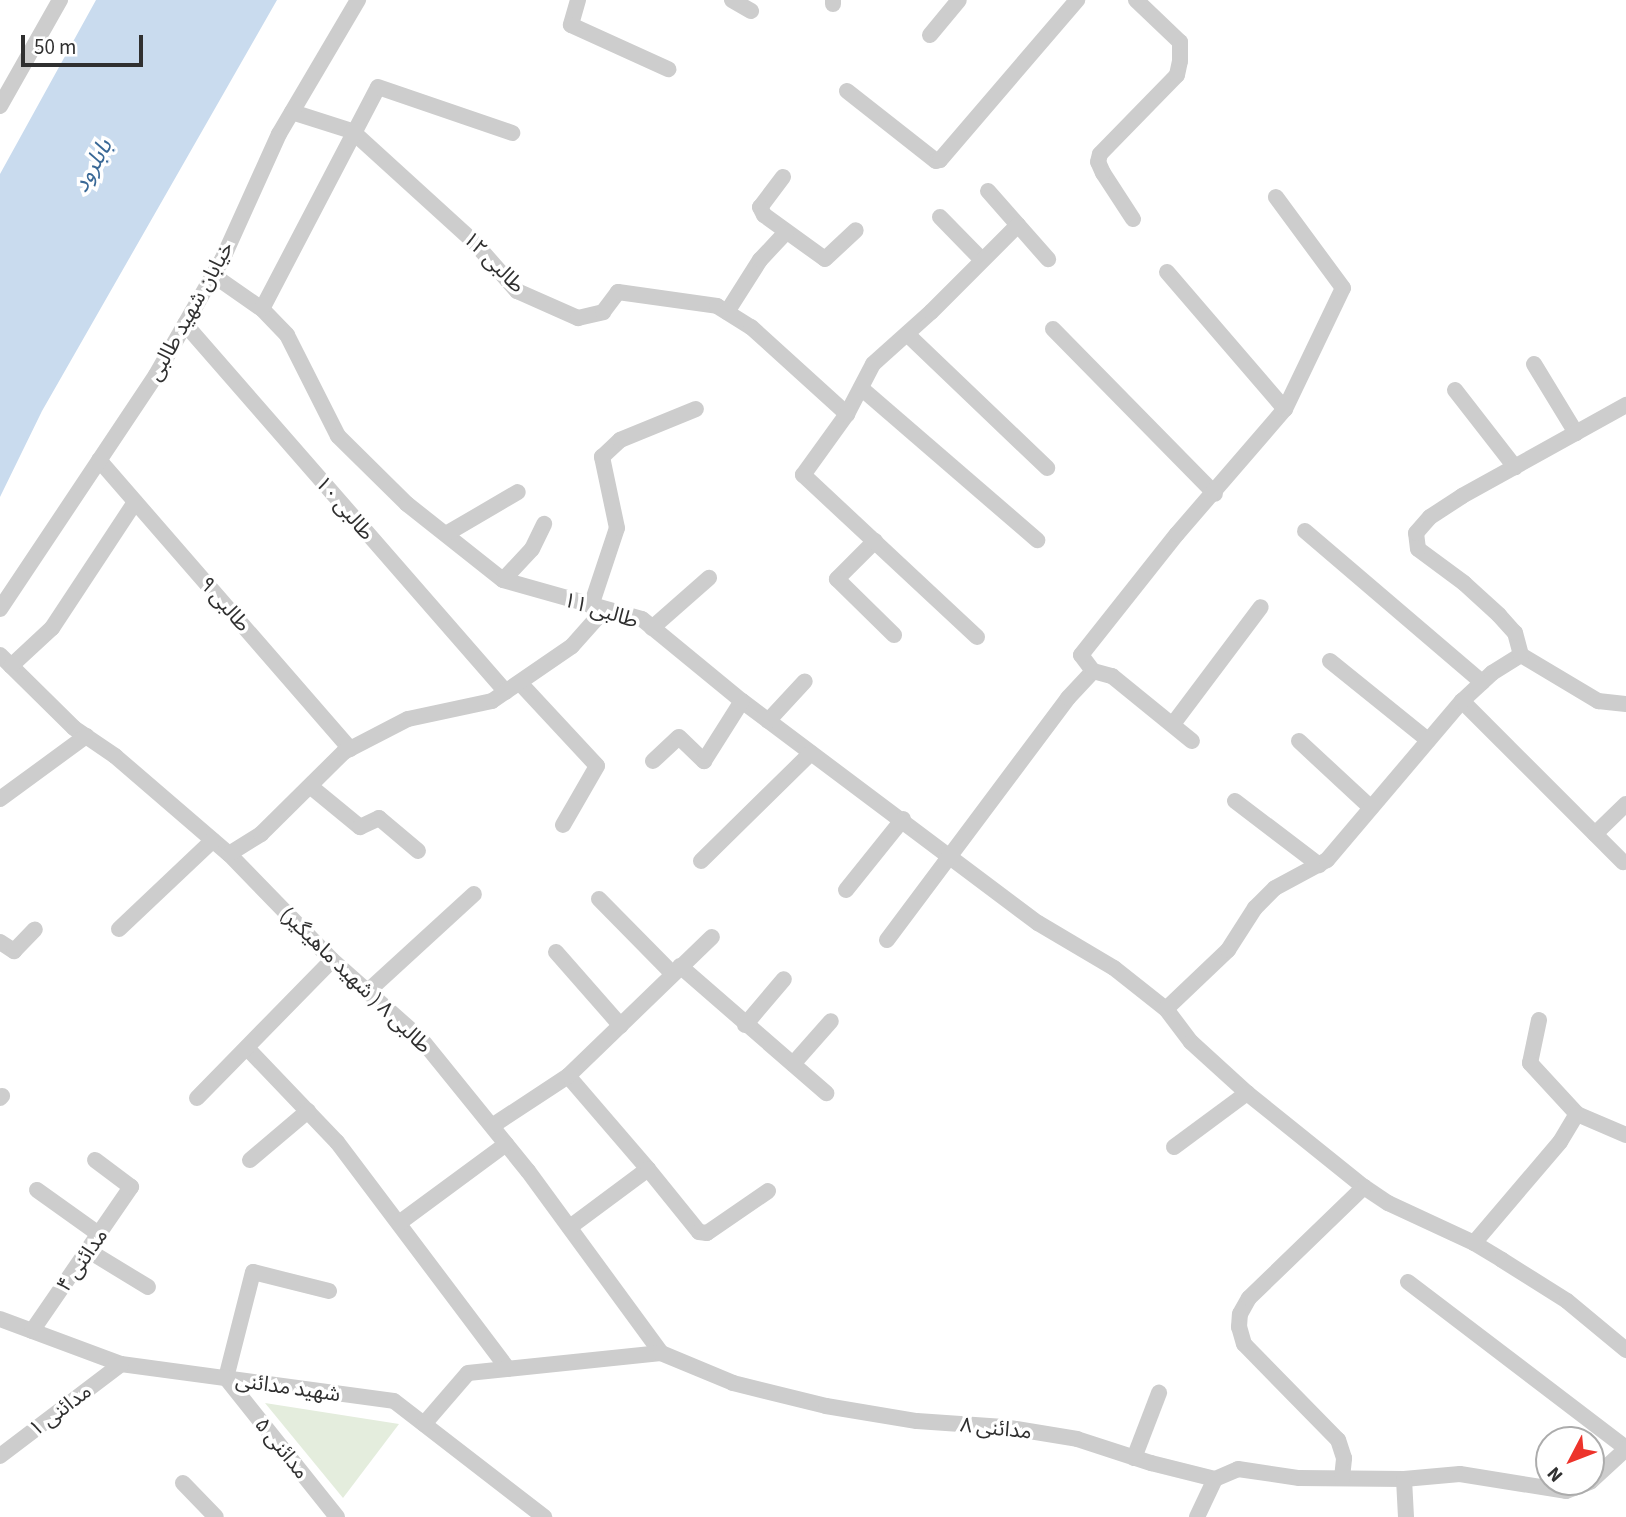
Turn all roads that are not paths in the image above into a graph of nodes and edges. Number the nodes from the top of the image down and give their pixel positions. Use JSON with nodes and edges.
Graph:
{"nodes":[{"id":1,"x":60,"y":0,"type":"edge"},
{"id":2,"x":358,"y":0,"type":"edge"},
{"id":3,"x":578,"y":0,"type":"edge"},
{"id":4,"x":732,"y":0,"type":"edge"},
{"id":5,"x":959,"y":0,"type":"edge"},
{"id":6,"x":1077,"y":0,"type":"edge"},
{"id":7,"x":1136,"y":0,"type":"edge"},
{"id":8,"x":751,"y":11,"type":"dead end"},
{"id":9,"x":930,"y":35,"type":"dead end"},
{"id":10,"x":668,"y":69,"type":"dead end"},
{"id":11,"x":847,"y":91,"type":"dead end"},
{"id":12,"x":0,"y":106,"type":"edge"},
{"id":13,"x":292,"y":112,"type":"junction"},
{"id":14,"x":352,"y":131,"type":"junction"},
{"id":15,"x":512,"y":133,"type":"dead end"},
{"id":16,"x":783,"y":177,"type":"dead end"},
{"id":17,"x":988,"y":191,"type":"dead end"},
{"id":18,"x":1276,"y":197,"type":"dead end"},
{"id":19,"x":940,"y":217,"type":"dead end"},
{"id":20,"x":1133,"y":219,"type":"dead end"},
{"id":21,"x":1018,"y":225,"type":"junction"},
{"id":22,"x":856,"y":230,"type":"dead end"},
{"id":23,"x":786,"y":232,"type":"junction"},
{"id":24,"x":1048,"y":259,"type":"dead end"},
{"id":25,"x":982,"y":260,"type":"junction"},
{"id":26,"x":1167,"y":272,"type":"dead end"},
{"id":27,"x":213,"y":275,"type":"junction"},
{"id":28,"x":262,"y":309,"type":"junction"},
{"id":29,"x":727,"y":312,"type":"junction"},
{"id":30,"x":185,"y":324,"type":"junction"},
{"id":31,"x":1053,"y":329,"type":"dead end"},
{"id":32,"x":907,"y":334,"type":"junction"},
{"id":33,"x":1534,"y":364,"type":"dead end"},
{"id":34,"x":861,"y":388,"type":"junction"},
{"id":35,"x":1455,"y":390,"type":"dead end"},
{"id":36,"x":1626,"y":405,"type":"edge"},
{"id":37,"x":696,"y":409,"type":"dead end"},
{"id":38,"x":1285,"y":409,"type":"junction"},
{"id":39,"x":847,"y":414,"type":"junction"},
{"id":40,"x":1576,"y":433,"type":"junction"},
{"id":41,"x":99,"y":460,"type":"junction"},
{"id":42,"x":1515,"y":467,"type":"junction"},
{"id":43,"x":1047,"y":468,"type":"dead end"},
{"id":44,"x":518,"y":492,"type":"dead end"},
{"id":45,"x":1214,"y":494,"type":"junction"},
{"id":46,"x":135,"y":502,"type":"junction"},
{"id":47,"x":544,"y":524,"type":"dead end"},
{"id":48,"x":1305,"y":531,"type":"dead end"},
{"id":49,"x":446,"y":534,"type":"junction"},
{"id":50,"x":1037,"y":540,"type":"dead end"},
{"id":51,"x":874,"y":541,"type":"junction"},
{"id":52,"x":709,"y":578,"type":"dead end"},
{"id":53,"x":503,"y":580,"type":"junction"},
{"id":54,"x":1261,"y":607,"type":"dead end"},
{"id":55,"x":598,"y":608,"type":"junction"},
{"id":56,"x":0,"y":609,"type":"edge"},
{"id":57,"x":652,"y":628,"type":"junction"},
{"id":58,"x":894,"y":635,"type":"dead end"},
{"id":59,"x":977,"y":637,"type":"dead end"},
{"id":60,"x":1521,"y":655,"type":"junction"},
{"id":61,"x":6,"y":660,"type":"edge"},
{"id":62,"x":1330,"y":662,"type":"dead end"},
{"id":63,"x":1093,"y":671,"type":"junction"},
{"id":64,"x":805,"y":681,"type":"dead end"},
{"id":65,"x":1482,"y":682,"type":"junction"},
{"id":66,"x":520,"y":683,"type":"junction"},
{"id":67,"x":506,"y":692,"type":"junction"},
{"id":68,"x":742,"y":701,"type":"junction"},
{"id":69,"x":1462,"y":701,"type":"junction"},
{"id":70,"x":1626,"y":704,"type":"edge"},
{"id":71,"x":768,"y":721,"type":"junction"},
{"id":72,"x":1173,"y":724,"type":"junction"},
{"id":73,"x":86,"y":736,"type":"junction"},
{"id":74,"x":1298,"y":740,"type":"dead end"},
{"id":75,"x":1429,"y":740,"type":"junction"},
{"id":76,"x":1192,"y":741,"type":"dead end"},
{"id":77,"x":350,"y":749,"type":"junction"},
{"id":78,"x":811,"y":753,"type":"junction"},
{"id":79,"x":653,"y":761,"type":"dead end"},
{"id":80,"x":310,"y":786,"type":"junction"},
{"id":81,"x":0,"y":799,"type":"edge"},
{"id":82,"x":1236,"y":801,"type":"dead end"},
{"id":83,"x":1626,"y":804,"type":"edge"},
{"id":84,"x":1371,"y":808,"type":"junction"},
{"id":85,"x":903,"y":819,"type":"junction"},
{"id":86,"x":563,"y":825,"type":"dead end"},
{"id":87,"x":1595,"y":834,"type":"junction"},
{"id":88,"x":213,"y":840,"type":"junction"},
{"id":89,"x":418,"y":851,"type":"dead end"},
{"id":90,"x":229,"y":853,"type":"junction"},
{"id":91,"x":948,"y":855,"type":"junction"},
{"id":92,"x":701,"y":861,"type":"dead end"},
{"id":93,"x":1623,"y":862,"type":"dead end"},
{"id":94,"x":1319,"y":865,"type":"junction"},
{"id":95,"x":846,"y":890,"type":"dead end"},
{"id":96,"x":474,"y":894,"type":"dead end"},
{"id":97,"x":599,"y":899,"type":"dead end"},
{"id":98,"x":35,"y":929,"type":"dead end"},
{"id":99,"x":119,"y":929,"type":"dead end"},
{"id":100,"x":712,"y":937,"type":"dead end"},
{"id":101,"x":887,"y":940,"type":"dead end"},
{"id":102,"x":0,"y":942,"type":"edge"},
{"id":103,"x":556,"y":952,"type":"dead end"},
{"id":104,"x":332,"y":960,"type":"junction"},
{"id":105,"x":676,"y":970,"type":"junction"},
{"id":106,"x":784,"y":979,"type":"dead end"},
{"id":107,"x":368,"y":992,"type":"junction"},
{"id":108,"x":1166,"y":1009,"type":"junction"},
{"id":109,"x":1539,"y":1020,"type":"dead end"},
{"id":110,"x":831,"y":1021,"type":"dead end"},
{"id":111,"x":745,"y":1025,"type":"junction"},
{"id":112,"x":621,"y":1026,"type":"junction"},
{"id":113,"x":248,"y":1049,"type":"junction"},
{"id":114,"x":793,"y":1065,"type":"junction"},
{"id":115,"x":568,"y":1076,"type":"junction"},
{"id":116,"x":826,"y":1093,"type":"dead end"},
{"id":117,"x":1247,"y":1093,"type":"junction"},
{"id":118,"x":197,"y":1098,"type":"dead end"},
{"id":119,"x":308,"y":1111,"type":"junction"},
{"id":120,"x":1577,"y":1114,"type":"junction"},
{"id":121,"x":492,"y":1126,"type":"junction"},
{"id":122,"x":1626,"y":1135,"type":"edge"},
{"id":123,"x":506,"y":1144,"type":"junction"},
{"id":124,"x":1174,"y":1147,"type":"dead end"},
{"id":125,"x":95,"y":1160,"type":"dead end"},
{"id":126,"x":250,"y":1160,"type":"dead end"},
{"id":127,"x":648,"y":1169,"type":"junction"},
{"id":128,"x":1364,"y":1187,"type":"junction"},
{"id":129,"x":37,"y":1191,"type":"dead end"},
{"id":130,"x":768,"y":1191,"type":"dead end"},
{"id":131,"x":399,"y":1223,"type":"junction"},
{"id":132,"x":570,"y":1227,"type":"junction"},
{"id":133,"x":100,"y":1236,"type":"junction"},
{"id":134,"x":1474,"y":1243,"type":"junction"},
{"id":135,"x":89,"y":1251,"type":"junction"},
{"id":136,"x":1408,"y":1282,"type":"dead end"},
{"id":137,"x":148,"y":1287,"type":"dead end"},
{"id":138,"x":329,"y":1292,"type":"dead end"},
{"id":139,"x":0,"y":1319,"type":"edge"},
{"id":140,"x":32,"y":1331,"type":"junction"},
{"id":141,"x":1626,"y":1350,"type":"edge"},
{"id":142,"x":661,"y":1353,"type":"junction"},
{"id":143,"x":121,"y":1364,"type":"junction"},
{"id":144,"x":508,"y":1369,"type":"junction"},
{"id":145,"x":226,"y":1378,"type":"junction"},
{"id":146,"x":1159,"y":1393,"type":"dead end"},
{"id":147,"x":424,"y":1424,"type":"junction"},
{"id":148,"x":1626,"y":1449,"type":"edge"},
{"id":149,"x":0,"y":1456,"type":"edge"},
{"id":150,"x":1134,"y":1458,"type":"junction"},
{"id":151,"x":1605,"y":1468,"type":"edge"},
{"id":152,"x":1342,"y":1478,"type":"junction"},
{"id":153,"x":1215,"y":1479,"type":"junction"},
{"id":154,"x":1404,"y":1479,"type":"junction"},
{"id":155,"x":183,"y":1483,"type":"dead end"},
{"id":156,"x":1535,"y":1486,"type":"edge"},
{"id":157,"x":216,"y":1517,"type":"edge"},
{"id":158,"x":337,"y":1517,"type":"edge"},
{"id":159,"x":544,"y":1517,"type":"edge"},
{"id":160,"x":1197,"y":1517,"type":"edge"},
{"id":161,"x":1406,"y":1517,"type":"edge"}],
"edges":[{"from":1,"to":12,"type":"street"},
{"from":2,"to":13,"type":"street","name":"خیابان شهید طالبی"},
{"from":3,"to":10,"type":"street"},
{"from":4,"to":8,"type":"street"},
{"from":5,"to":9,"type":"street"},
{"from":6,"to":11,"type":"street"},
{"from":7,"to":20,"type":"street"},
{"from":13,"to":14,"type":"street","name":"طالبی ۱۲"},
{"from":13,"to":27,"type":"street","name":"خیابان شهید طالبی"},
{"from":14,"to":15,"type":"street"},
{"from":14,"to":28,"type":"street"},
{"from":14,"to":29,"type":"street","name":"طالبی ۱۲"},
{"from":16,"to":23,"type":"street"},
{"from":17,"to":21,"type":"street"},
{"from":18,"to":38,"type":"street"},
{"from":19,"to":25,"type":"street"},
{"from":21,"to":24,"type":"street"},
{"from":21,"to":25,"type":"street"},
{"from":22,"to":23,"type":"street"},
{"from":23,"to":29,"type":"street"},
{"from":25,"to":32,"type":"street"},
{"from":26,"to":38,"type":"street"},
{"from":27,"to":28,"type":"street","name":"طالبی ۱۱"},
{"from":27,"to":30,"type":"street","name":"خیابان شهید طالبی"},
{"from":28,"to":49,"type":"street","name":"طالبی ۱۱"},
{"from":29,"to":39,"type":"street","name":"طالبی ۱۲"},
{"from":30,"to":41,"type":"street","name":"خیابان شهید طالبی"},
{"from":30,"to":67,"type":"street","name":"طالبی ۱۰"},
{"from":31,"to":45,"type":"street"},
{"from":32,"to":34,"type":"street"},
{"from":32,"to":43,"type":"street"},
{"from":33,"to":40,"type":"street"},
{"from":34,"to":39,"type":"street"},
{"from":34,"to":50,"type":"street"},
{"from":35,"to":42,"type":"street"},
{"from":36,"to":40,"type":"street"},
{"from":37,"to":55,"type":"street"},
{"from":38,"to":45,"type":"street"},
{"from":39,"to":51,"type":"street"},
{"from":40,"to":42,"type":"street"},
{"from":41,"to":46,"type":"street","name":"طالبی ۹"},
{"from":41,"to":56,"type":"street","name":"خیابان شهید طالبی"},
{"from":42,"to":60,"type":"street"},
{"from":44,"to":49,"type":"street"},
{"from":45,"to":63,"type":"street"},
{"from":46,"to":61,"type":"street"},
{"from":46,"to":77,"type":"street","name":"طالبی ۹"},
{"from":47,"to":53,"type":"street"},
{"from":48,"to":65,"type":"street"},
{"from":49,"to":53,"type":"street","name":"طالبی ۱۱"},
{"from":51,"to":58,"type":"street"},
{"from":51,"to":59,"type":"street"},
{"from":52,"to":57,"type":"street"},
{"from":53,"to":55,"type":"street","name":"طالبی ۱۱"},
{"from":54,"to":72,"type":"street"},
{"from":55,"to":57,"type":"street","name":"طالبی ۱۱"},
{"from":55,"to":66,"type":"street"},
{"from":57,"to":68,"type":"street","name":"طالبی ۱۱"},
{"from":60,"to":65,"type":"street"},
{"from":60,"to":70,"type":"street"},
{"from":61,"to":73,"type":"street","name":"طالبی ۸ ( شهید ماهیگیر)"},
{"from":62,"to":75,"type":"street"},
{"from":63,"to":72,"type":"street"},
{"from":63,"to":91,"type":"street"},
{"from":64,"to":71,"type":"street"},
{"from":65,"to":69,"type":"street"},
{"from":66,"to":67,"type":"street"},
{"from":66,"to":86,"type":"street"},
{"from":67,"to":77,"type":"street"},
{"from":68,"to":71,"type":"street","name":"طالبی ۱۱"},
{"from":68,"to":79,"type":"street"},
{"from":69,"to":75,"type":"street"},
{"from":69,"to":87,"type":"street"},
{"from":71,"to":78,"type":"street","name":"طالبی ۱۱"},
{"from":72,"to":76,"type":"street"},
{"from":73,"to":81,"type":"street"},
{"from":73,"to":88,"type":"street","name":"طالبی ۸ ( شهید ماهیگیر)"},
{"from":74,"to":84,"type":"street"},
{"from":75,"to":84,"type":"street"},
{"from":77,"to":80,"type":"street"},
{"from":78,"to":85,"type":"street","name":"طالبی ۱۱"},
{"from":78,"to":92,"type":"street"},
{"from":80,"to":89,"type":"street"},
{"from":80,"to":90,"type":"street"},
{"from":82,"to":94,"type":"street"},
{"from":83,"to":87,"type":"street"},
{"from":84,"to":94,"type":"street"},
{"from":85,"to":91,"type":"street","name":"طالبی ۱۱"},
{"from":85,"to":95,"type":"street"},
{"from":87,"to":93,"type":"street"},
{"from":88,"to":90,"type":"street","name":"طالبی ۸ ( شهید ماهیگیر)"},
{"from":88,"to":99,"type":"street"},
{"from":90,"to":104,"type":"street","name":"طالبی ۸ ( شهید ماهیگیر)"},
{"from":91,"to":101,"type":"street"},
{"from":91,"to":108,"type":"street","name":"طالبی ۱۱"},
{"from":94,"to":108,"type":"street"},
{"from":96,"to":107,"type":"street"},
{"from":97,"to":105,"type":"street"},
{"from":98,"to":102,"type":"street"},
{"from":100,"to":105,"type":"street"},
{"from":103,"to":112,"type":"street"},
{"from":104,"to":107,"type":"street","name":"طالبی ۸ ( شهید ماهیگیر)"},
{"from":104,"to":113,"type":"street"},
{"from":105,"to":111,"type":"street"},
{"from":105,"to":112,"type":"street"},
{"from":106,"to":111,"type":"street"},
{"from":107,"to":121,"type":"street","name":"طالبی ۸ ( شهید ماهیگیر)"},
{"from":108,"to":117,"type":"street","name":"طالبی ۱۱"},
{"from":109,"to":120,"type":"street"},
{"from":110,"to":114,"type":"street"},
{"from":111,"to":114,"type":"street"},
{"from":112,"to":115,"type":"street"},
{"from":113,"to":118,"type":"street"},
{"from":113,"to":119,"type":"street"},
{"from":114,"to":116,"type":"street"},
{"from":115,"to":121,"type":"street"},
{"from":115,"to":127,"type":"street"},
{"from":117,"to":124,"type":"street"},
{"from":117,"to":128,"type":"street","name":"طالبی ۱۱"},
{"from":119,"to":126,"type":"street"},
{"from":119,"to":131,"type":"street"},
{"from":120,"to":122,"type":"street"},
{"from":120,"to":134,"type":"street"},
{"from":121,"to":123,"type":"street","name":"طالبی ۸ ( شهید ماهیگیر)"},
{"from":123,"to":131,"type":"street"},
{"from":123,"to":132,"type":"street","name":"طالبی ۸ ( شهید ماهیگیر)"},
{"from":125,"to":133,"type":"street","name":"مدائنی ۴"},
{"from":127,"to":130,"type":"street"},
{"from":127,"to":132,"type":"street"},
{"from":128,"to":134,"type":"street","name":"طالبی ۱۱"},
{"from":128,"to":152,"type":"street"},
{"from":129,"to":133,"type":"street"},
{"from":131,"to":144,"type":"street"},
{"from":132,"to":142,"type":"street","name":"طالبی ۸ ( شهید ماهیگیر)"},
{"from":133,"to":135,"type":"street","name":"مدائنی ۴"},
{"from":134,"to":141,"type":"street","name":"طالبی ۱۱"},
{"from":135,"to":137,"type":"street"},
{"from":135,"to":140,"type":"street","name":"مدائنی ۴"},
{"from":136,"to":148,"type":"street"},
{"from":138,"to":145,"type":"street"},
{"from":139,"to":140,"type":"street","name":"شهید مدائنی"},
{"from":140,"to":143,"type":"street","name":"شهید مدائنی"},
{"from":142,"to":144,"type":"street","name":"مدائنی ۸"},
{"from":142,"to":150,"type":"street","name":"مدائنی ۸"},
{"from":143,"to":145,"type":"street","name":"شهید مدائنی"},
{"from":143,"to":149,"type":"street","name":"مدائنی ۱"},
{"from":144,"to":147,"type":"street","name":"مدائنی ۸"},
{"from":145,"to":147,"type":"street","name":"شهید مدائنی"},
{"from":145,"to":158,"type":"street","name":"مدائنی ۵"},
{"from":146,"to":150,"type":"street"},
{"from":147,"to":159,"type":"street","name":"شهید مدائنی"},
{"from":148,"to":151,"type":"street","name":"مدائنی ۸"},
{"from":150,"to":153,"type":"street","name":"مدائنی ۸"},
{"from":152,"to":153,"type":"street","name":"مدائنی ۸"},
{"from":152,"to":154,"type":"street","name":"مدائنی ۸"},
{"from":153,"to":160,"type":"street"},
{"from":154,"to":156,"type":"street","name":"مدائنی ۸"},
{"from":154,"to":161,"type":"street"},
{"from":155,"to":157,"type":"street"}]}
